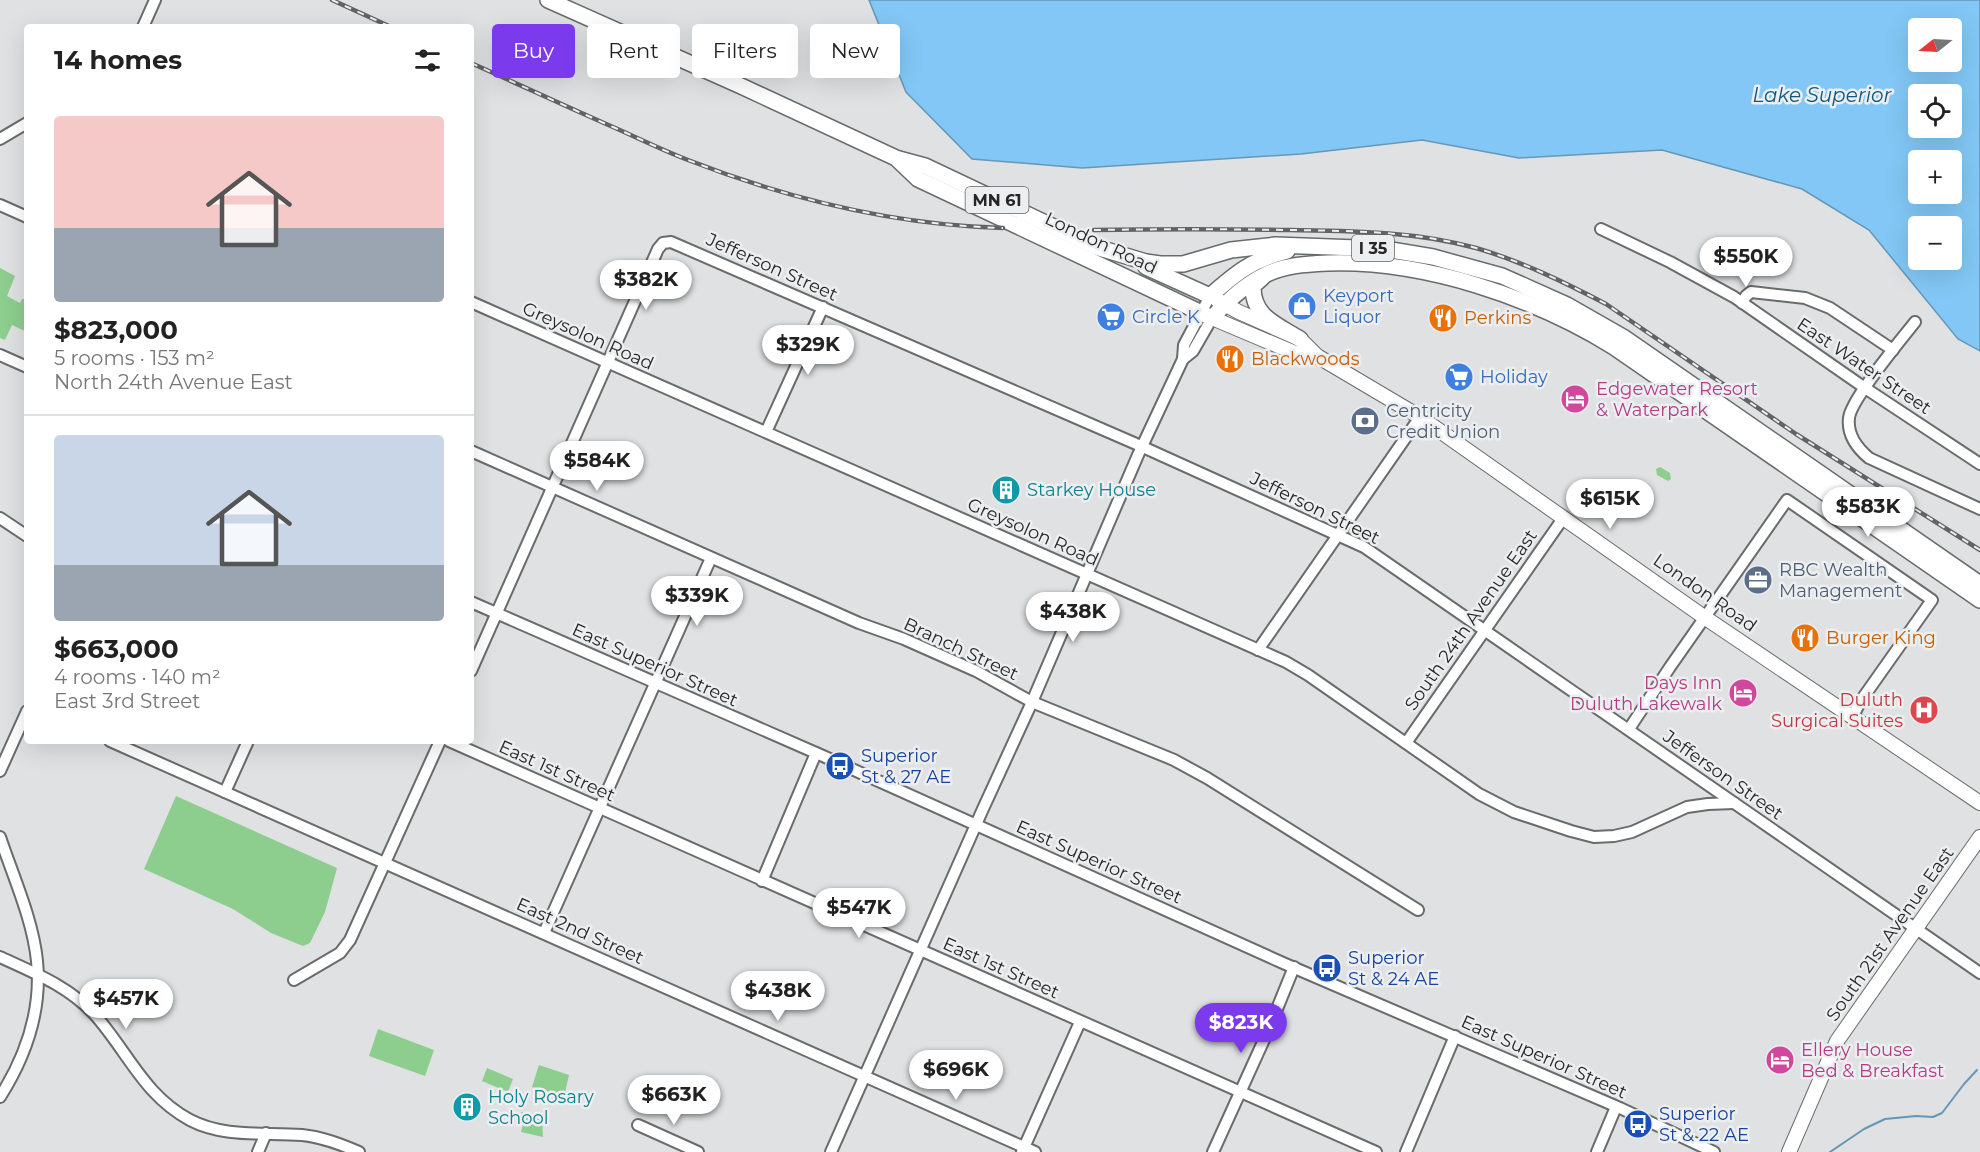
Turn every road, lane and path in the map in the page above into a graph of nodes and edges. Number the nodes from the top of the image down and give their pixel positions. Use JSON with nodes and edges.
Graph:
{"nodes":[{"id":1,"x":155,"y":0,"type":"edge"},
{"id":2,"x":548,"y":0,"type":"edge"},
{"id":3,"x":144,"y":24,"type":"edge"},
{"id":4,"x":24,"y":125,"type":"edge"},
{"id":5,"x":0,"y":139,"type":"edge"},
{"id":6,"x":896,"y":158,"type":"junction"},
{"id":7,"x":0,"y":205,"type":"edge"},
{"id":8,"x":24,"y":216,"type":"edge"},
{"id":9,"x":1601,"y":229,"type":"dead end"},
{"id":10,"x":1314,"y":246,"type":"junction"},
{"id":11,"x":1096,"y":247,"type":"junction"},
{"id":12,"x":1266,"y":274,"type":"junction"},
{"id":13,"x":1210,"y":296,"type":"junction"},
{"id":14,"x":474,"y":303,"type":"edge"},
{"id":15,"x":1742,"y":303,"type":"junction"},
{"id":16,"x":1225,"y":304,"type":"junction"},
{"id":17,"x":823,"y":308,"type":"junction"},
{"id":18,"x":1206,"y":315,"type":"junction"},
{"id":19,"x":1915,"y":322,"type":"dead end"},
{"id":20,"x":1300,"y":339,"type":"junction"},
{"id":21,"x":1893,"y":350,"type":"junction"},
{"id":22,"x":0,"y":355,"type":"edge"},
{"id":23,"x":1317,"y":356,"type":"junction"},
{"id":24,"x":607,"y":363,"type":"junction"},
{"id":25,"x":24,"y":366,"type":"edge"},
{"id":26,"x":1865,"y":388,"type":"junction"},
{"id":27,"x":1420,"y":417,"type":"junction"},
{"id":28,"x":766,"y":432,"type":"junction"},
{"id":29,"x":1142,"y":447,"type":"junction"},
{"id":30,"x":474,"y":452,"type":"edge"},
{"id":31,"x":1980,"y":464,"type":"edge"},
{"id":32,"x":553,"y":488,"type":"junction"},
{"id":33,"x":1980,"y":509,"type":"edge"},
{"id":34,"x":1564,"y":517,"type":"junction"},
{"id":35,"x":0,"y":518,"type":"edge"},
{"id":36,"x":24,"y":534,"type":"edge"},
{"id":37,"x":1338,"y":535,"type":"junction"},
{"id":38,"x":711,"y":558,"type":"junction"},
{"id":39,"x":1087,"y":574,"type":"junction"},
{"id":40,"x":1980,"y":584,"type":"edge"},
{"id":41,"x":1980,"y":600,"type":"edge"},
{"id":42,"x":474,"y":603,"type":"edge"},
{"id":43,"x":496,"y":614,"type":"junction"},
{"id":44,"x":1704,"y":617,"type":"junction"},
{"id":45,"x":1485,"y":630,"type":"junction"},
{"id":46,"x":1258,"y":650,"type":"junction"},
{"id":47,"x":474,"y":664,"type":"edge"},
{"id":48,"x":656,"y":684,"type":"junction"},
{"id":49,"x":1032,"y":702,"type":"junction"},
{"id":50,"x":24,"y":718,"type":"edge"},
{"id":51,"x":1852,"y":718,"type":"junction"},
{"id":52,"x":1629,"y":729,"type":"junction"},
{"id":53,"x":1406,"y":742,"type":"junction"},
{"id":54,"x":117,"y":744,"type":"edge"},
{"id":55,"x":247,"y":744,"type":"edge"},
{"id":56,"x":439,"y":744,"type":"edge"},
{"id":57,"x":456,"y":744,"type":"edge"},
{"id":58,"x":816,"y":753,"type":"junction"},
{"id":59,"x":0,"y":771,"type":"edge"},
{"id":60,"x":225,"y":792,"type":"junction"},
{"id":61,"x":1734,"y":803,"type":"junction"},
{"id":62,"x":1980,"y":804,"type":"edge"},
{"id":63,"x":600,"y":809,"type":"junction"},
{"id":64,"x":976,"y":826,"type":"junction"},
{"id":65,"x":0,"y":837,"type":"edge"},
{"id":66,"x":1980,"y":837,"type":"edge"},
{"id":67,"x":384,"y":863,"type":"junction"},
{"id":68,"x":762,"y":881,"type":"junction"},
{"id":69,"x":1418,"y":910,"type":"dead end"},
{"id":70,"x":1916,"y":930,"type":"junction"},
{"id":71,"x":544,"y":933,"type":"junction"},
{"id":72,"x":921,"y":951,"type":"junction"},
{"id":73,"x":0,"y":957,"type":"edge"},
{"id":74,"x":1294,"y":967,"type":"junction"},
{"id":75,"x":38,"y":973,"type":"junction"},
{"id":76,"x":1980,"y":973,"type":"edge"},
{"id":77,"x":294,"y":980,"type":"dead end"},
{"id":78,"x":1080,"y":1022,"type":"junction"},
{"id":79,"x":1455,"y":1036,"type":"junction"},
{"id":80,"x":865,"y":1076,"type":"junction"},
{"id":81,"x":1240,"y":1092,"type":"junction"},
{"id":82,"x":0,"y":1097,"type":"edge"},
{"id":83,"x":1616,"y":1107,"type":"junction"},
{"id":84,"x":638,"y":1125,"type":"dead end"},
{"id":85,"x":266,"y":1133,"type":"junction"},
{"id":86,"x":1024,"y":1150,"type":"edge"},
{"id":87,"x":258,"y":1152,"type":"edge"},
{"id":88,"x":359,"y":1152,"type":"edge"},
{"id":89,"x":698,"y":1152,"type":"edge"},
{"id":90,"x":831,"y":1152,"type":"edge"},
{"id":91,"x":1035,"y":1152,"type":"edge"},
{"id":92,"x":1213,"y":1152,"type":"edge"},
{"id":93,"x":1376,"y":1152,"type":"edge"},
{"id":94,"x":1406,"y":1152,"type":"edge"},
{"id":95,"x":1597,"y":1152,"type":"edge"},
{"id":96,"x":1714,"y":1152,"type":"edge"},
{"id":97,"x":1789,"y":1152,"type":"edge"}],
"edges":[{"from":1,"to":3,"type":"street"},
{"from":2,"to":6,"type":"highway","name":"London Road","number":"MN 61"},
{"from":4,"to":5,"type":"street"},
{"from":6,"to":11,"type":"highway","number":"MN 61"},
{"from":6,"to":18,"type":"highway","name":"London Road","number":"MN 61"},
{"from":7,"to":8,"type":"street"},
{"from":9,"to":15,"type":"street","name":"East Water Street"},
{"from":10,"to":11,"type":"highway"},
{"from":10,"to":13,"type":"highway","number":"I 35"},
{"from":10,"to":40,"type":"highway","number":"I 35"},
{"from":11,"to":13,"type":"highway","name":"London Road","number":"MN 61"},
{"from":12,"to":16,"type":"highway","number":"I 35"},
{"from":12,"to":20,"type":"highway"},
{"from":12,"to":41,"type":"highway","number":"I 35"},
{"from":13,"to":16,"type":"main road","name":"London Road"},
{"from":13,"to":18,"type":"street"},
{"from":14,"to":24,"type":"street","name":"Greysolon Road"},
{"from":15,"to":21,"type":"street"},
{"from":15,"to":26,"type":"street","name":"East Water Street"},
{"from":16,"to":18,"type":"highway"},
{"from":16,"to":20,"type":"main road","name":"London Road"},
{"from":17,"to":24,"type":"street","name":"Jefferson Street"},
{"from":17,"to":28,"type":"street"},
{"from":17,"to":29,"type":"street","name":"Jefferson Street"},
{"from":18,"to":23,"type":"main road","name":"London Road"},
{"from":18,"to":29,"type":"street"},
{"from":19,"to":21,"type":"street"},
{"from":20,"to":23,"type":"main road","name":"London Road"},
{"from":21,"to":26,"type":"street"},
{"from":22,"to":25,"type":"street"},
{"from":23,"to":27,"type":"main road","name":"London Road"},
{"from":24,"to":28,"type":"street","name":"Greysolon Road"},
{"from":24,"to":32,"type":"street"},
{"from":26,"to":31,"type":"street","name":"East Water Street"},
{"from":26,"to":33,"type":"street"},
{"from":27,"to":34,"type":"main road","name":"London Road"},
{"from":27,"to":37,"type":"street"},
{"from":28,"to":39,"type":"street","name":"Greysolon Road"},
{"from":29,"to":37,"type":"street","name":"Jefferson Street"},
{"from":29,"to":39,"type":"street"},
{"from":30,"to":32,"type":"street","name":"Branch Street"},
{"from":32,"to":38,"type":"street","name":"Branch Street"},
{"from":32,"to":43,"type":"street"},
{"from":34,"to":44,"type":"main road","name":"London Road"},
{"from":34,"to":45,"type":"street","name":"South 24th Avenue East"},
{"from":35,"to":36,"type":"street"},
{"from":37,"to":45,"type":"street","name":"Jefferson Street"},
{"from":37,"to":46,"type":"street"},
{"from":38,"to":48,"type":"street"},
{"from":38,"to":49,"type":"street","name":"Branch Street"},
{"from":39,"to":46,"type":"street","name":"Greysolon Road"},
{"from":39,"to":49,"type":"street"},
{"from":42,"to":43,"type":"street","name":"East Superior Street"},
{"from":43,"to":47,"type":"street"},
{"from":43,"to":48,"type":"street","name":"East Superior Street"},
{"from":44,"to":51,"type":"main road","name":"London Road"},
{"from":44,"to":51,"type":"street"},
{"from":44,"to":52,"type":"street"},
{"from":45,"to":52,"type":"street","name":"Jefferson Street"},
{"from":45,"to":53,"type":"street","name":"South 24th Avenue East"},
{"from":46,"to":53,"type":"street","name":"Greysolon Road"},
{"from":48,"to":58,"type":"street","name":"East Superior Street"},
{"from":48,"to":63,"type":"street"},
{"from":49,"to":64,"type":"street"},
{"from":49,"to":69,"type":"street","name":"Branch Street"},
{"from":50,"to":59,"type":"street"},
{"from":51,"to":62,"type":"main road","name":"London Road"},
{"from":52,"to":61,"type":"street","name":"Jefferson Street"},
{"from":53,"to":61,"type":"street","name":"Greysolon Road"},
{"from":54,"to":60,"type":"street","name":"East 2nd Street"},
{"from":55,"to":60,"type":"street"},
{"from":56,"to":67,"type":"street"},
{"from":57,"to":63,"type":"street","name":"East 1st Street"},
{"from":58,"to":64,"type":"street","name":"East Superior Street"},
{"from":58,"to":68,"type":"street"},
{"from":60,"to":67,"type":"street","name":"East 2nd Street"},
{"from":61,"to":70,"type":"street","name":"Jefferson Street"},
{"from":63,"to":68,"type":"street","name":"East 1st Street"},
{"from":63,"to":71,"type":"street"},
{"from":64,"to":72,"type":"street"},
{"from":64,"to":74,"type":"street","name":"East Superior Street"},
{"from":65,"to":75,"type":"street"},
{"from":66,"to":70,"type":"main road","name":"South 21st Avenue East"},
{"from":67,"to":71,"type":"street","name":"East 2nd Street"},
{"from":67,"to":77,"type":"street"},
{"from":68,"to":72,"type":"street","name":"East 1st Street"},
{"from":70,"to":76,"type":"street","name":"Jefferson Street"},
{"from":70,"to":97,"type":"main road","name":"South 21st Avenue East"},
{"from":71,"to":80,"type":"street","name":"East 2nd Street"},
{"from":72,"to":78,"type":"street","name":"East 1st Street"},
{"from":72,"to":80,"type":"street"},
{"from":73,"to":75,"type":"street"},
{"from":74,"to":79,"type":"street","name":"East Superior Street"},
{"from":74,"to":81,"type":"street"},
{"from":75,"to":82,"type":"street"},
{"from":75,"to":85,"type":"street"},
{"from":78,"to":81,"type":"street","name":"East 1st Street"},
{"from":78,"to":86,"type":"street"},
{"from":79,"to":83,"type":"street","name":"East Superior Street"},
{"from":79,"to":94,"type":"street"},
{"from":80,"to":86,"type":"street","name":"East 2nd Street"},
{"from":80,"to":90,"type":"street"},
{"from":81,"to":92,"type":"street"},
{"from":81,"to":93,"type":"street","name":"East 1st Street"},
{"from":83,"to":95,"type":"street"},
{"from":83,"to":96,"type":"street","name":"East Superior Street"},
{"from":84,"to":89,"type":"street"},
{"from":85,"to":87,"type":"street"},
{"from":85,"to":88,"type":"street"},
{"from":86,"to":91,"type":"street","name":"East 2nd Street"}]}
